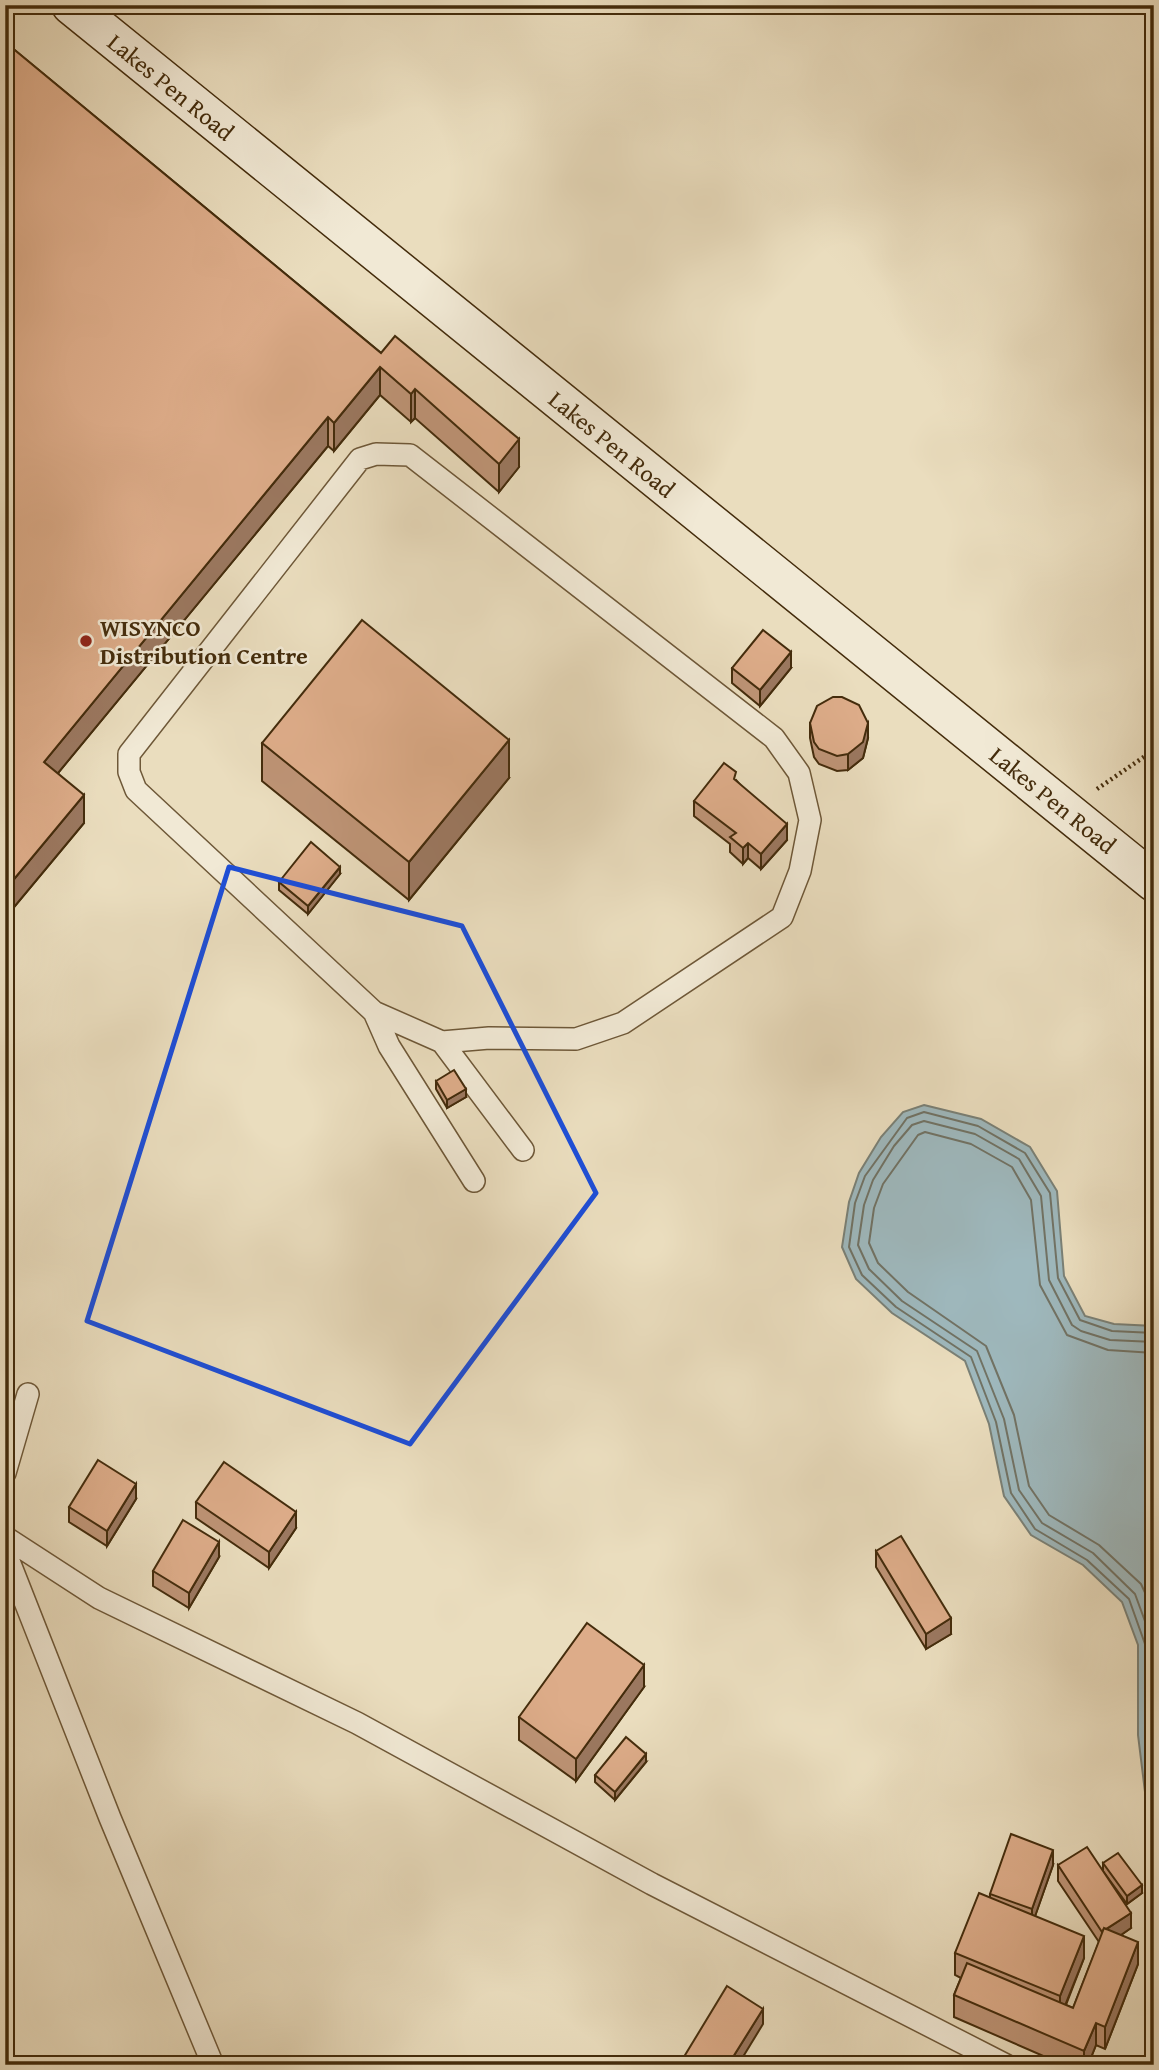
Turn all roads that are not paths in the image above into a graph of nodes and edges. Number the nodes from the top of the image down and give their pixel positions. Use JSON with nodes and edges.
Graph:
{"nodes":[{"id":1,"x":71,"y":5,"type":"edge"},
{"id":2,"x":1154,"y":882,"type":"edge"},
{"id":3,"x":374,"y":1012,"type":"junction"},
{"id":4,"x":442,"y":1042,"type":"junction"},
{"id":5,"x":523,"y":1150,"type":"dead end"},
{"id":6,"x":474,"y":1181,"type":"dead end"},
{"id":7,"x":28,"y":1394,"type":"dead end"},
{"id":8,"x":5,"y":1473,"type":"edge"},
{"id":9,"x":5,"y":1537,"type":"edge"},
{"id":10,"x":5,"y":1551,"type":"edge"},
{"id":11,"x":213,"y":2065,"type":"edge"},
{"id":12,"x":1006,"y":2065,"type":"edge"}],
"edges":[{"from":1,"to":2,"type":"street","name":"Lakes Pen Road"},
{"from":3,"to":4,"type":"lane"},
{"from":3,"to":4,"type":"lane"},
{"from":3,"to":6,"type":"lane"},
{"from":4,"to":5,"type":"lane"},
{"from":7,"to":8,"type":"lane"},
{"from":9,"to":12,"type":"lane"},
{"from":10,"to":11,"type":"lane"}]}
